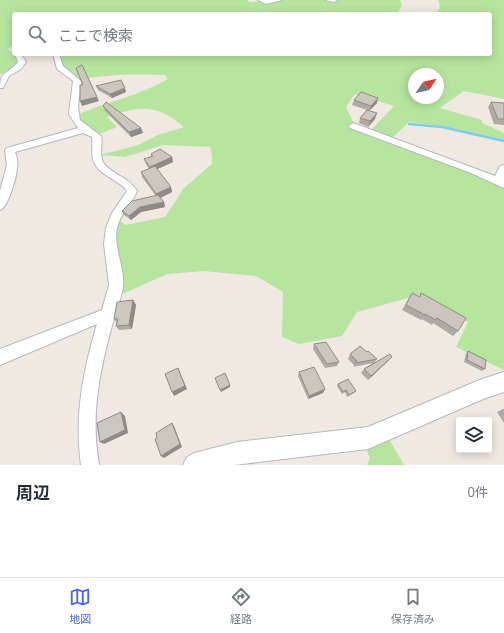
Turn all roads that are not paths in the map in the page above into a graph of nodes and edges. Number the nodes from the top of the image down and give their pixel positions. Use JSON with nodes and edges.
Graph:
{"nodes":[{"id":1,"x":261,"y":0,"type":"edge"},
{"id":2,"x":279,"y":0,"type":"edge"},
{"id":3,"x":328,"y":0,"type":"edge"},
{"id":4,"x":334,"y":0,"type":"edge"},
{"id":5,"x":19,"y":56,"type":"edge"},
{"id":6,"x":56,"y":56,"type":"edge"},
{"id":7,"x":0,"y":86,"type":"edge"},
{"id":8,"x":353,"y":126,"type":"dead end"},
{"id":9,"x":82,"y":130,"type":"junction"},
{"id":10,"x":5,"y":151,"type":"edge"},
{"id":11,"x":504,"y":168,"type":"edge"},
{"id":12,"x":501,"y":183,"type":"edge"},
{"id":13,"x":0,"y":206,"type":"edge"},
{"id":14,"x":107,"y":315,"type":"junction"},
{"id":15,"x":0,"y":357,"type":"edge"},
{"id":16,"x":504,"y":382,"type":"edge"},
{"id":17,"x":90,"y":465,"type":"edge"},
{"id":18,"x":195,"y":465,"type":"edge"}],
"edges":[{"from":1,"to":2,"type":"street"},
{"from":3,"to":4,"type":"street"},
{"from":5,"to":7,"type":"street"},
{"from":6,"to":9,"type":"street"},
{"from":8,"to":12,"type":"street"},
{"from":9,"to":10,"type":"street"},
{"from":9,"to":14,"type":"street"},
{"from":10,"to":13,"type":"street"},
{"from":11,"to":12,"type":"street"},
{"from":14,"to":15,"type":"street"},
{"from":14,"to":17,"type":"street"},
{"from":16,"to":18,"type":"street"}]}
